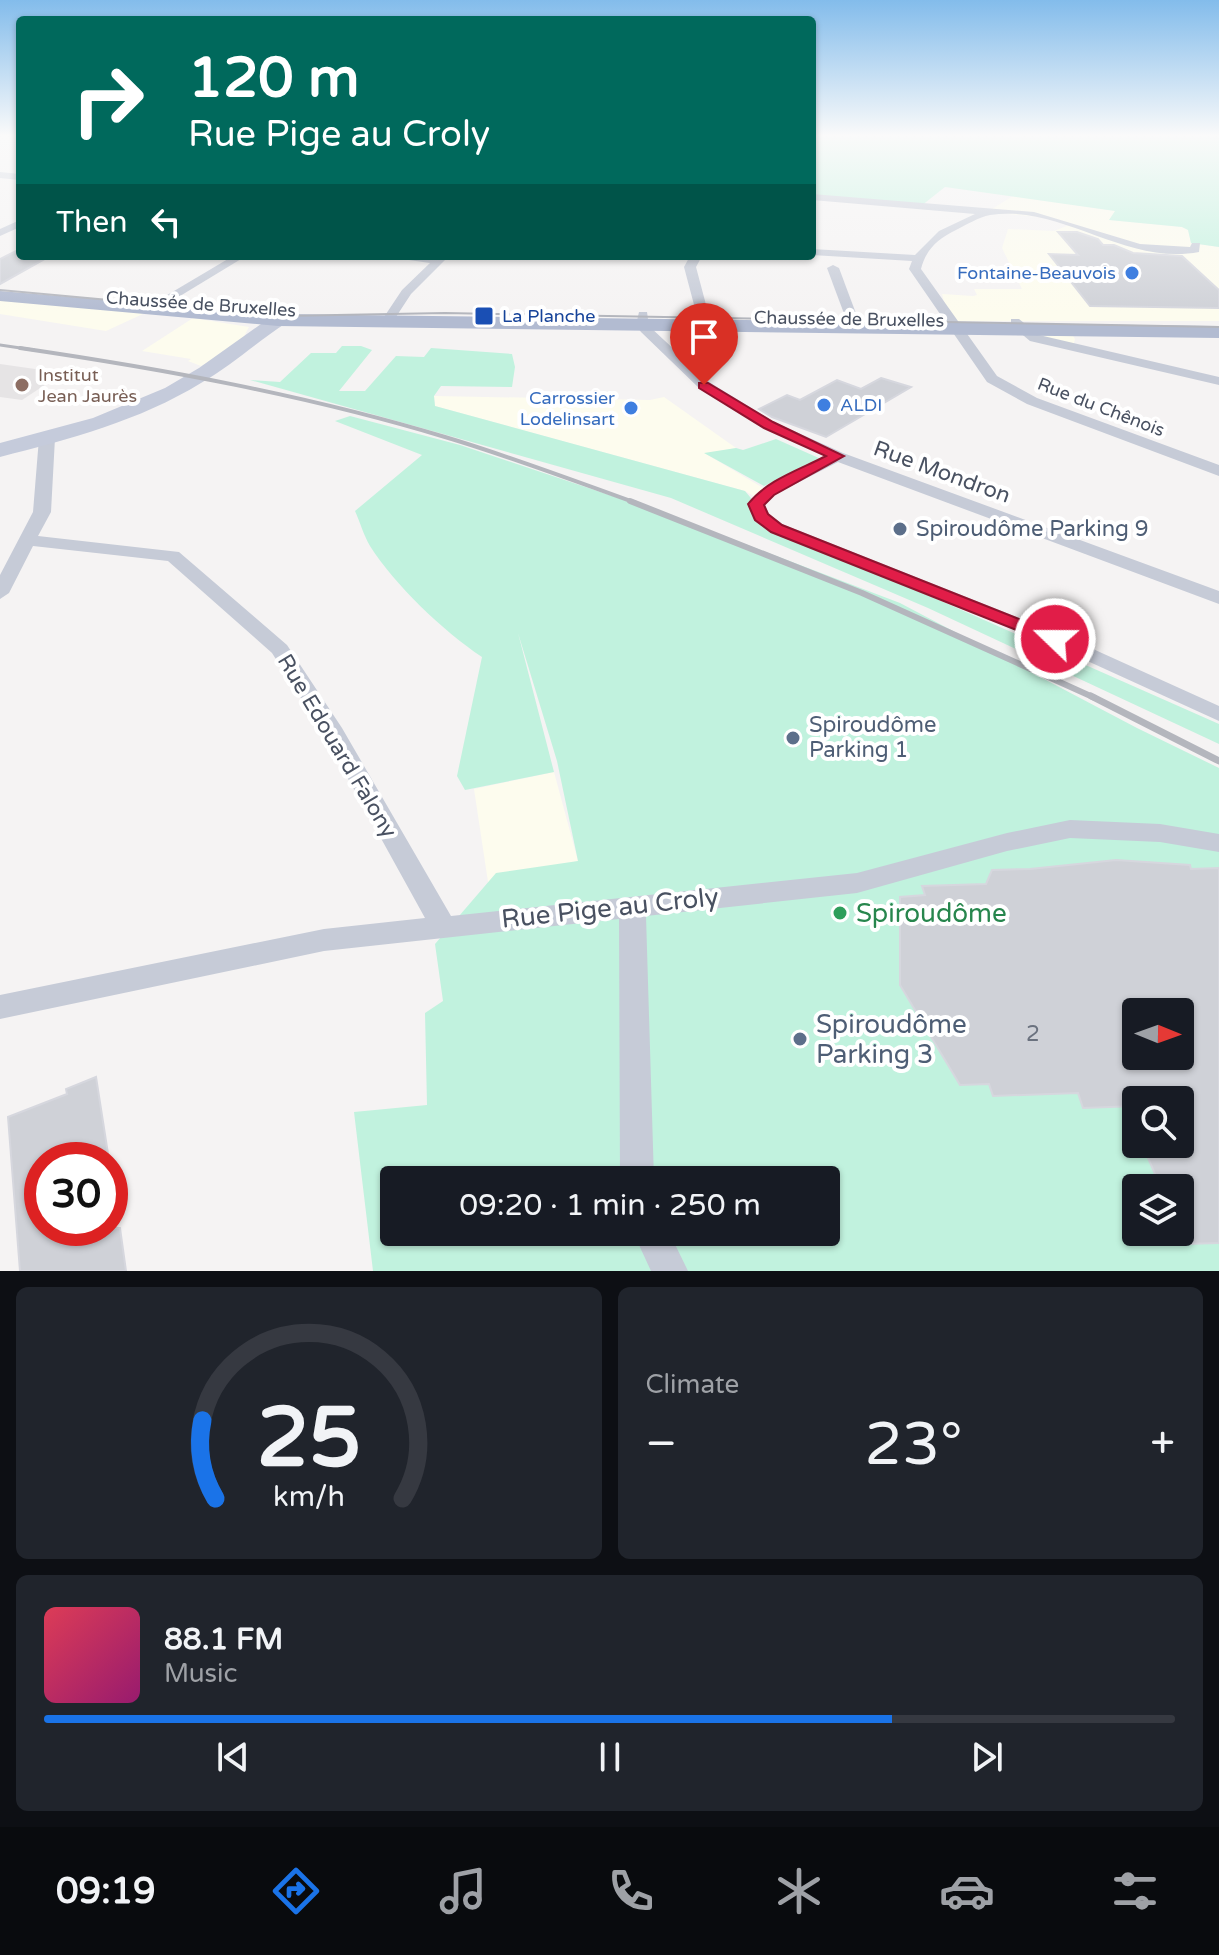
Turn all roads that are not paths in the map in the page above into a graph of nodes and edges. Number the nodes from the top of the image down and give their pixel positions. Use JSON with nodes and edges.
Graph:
{"nodes":[{"id":1,"x":816,"y":197,"type":"edge"},
{"id":2,"x":1008,"y":198,"type":"dead end"},
{"id":3,"x":987,"y":212,"type":"junction"},
{"id":4,"x":1196,"y":245,"type":"dead end"},
{"id":5,"x":816,"y":252,"type":"edge"},
{"id":6,"x":917,"y":258,"type":"junction"},
{"id":7,"x":234,"y":260,"type":"edge"},
{"id":8,"x":439,"y":260,"type":"edge"},
{"id":9,"x":691,"y":260,"type":"edge"},
{"id":10,"x":833,"y":268,"type":"dead end"},
{"id":11,"x":0,"y":288,"type":"edge"},
{"id":12,"x":0,"y":296,"type":"edge"},
{"id":13,"x":155,"y":306,"type":"junction"},
{"id":14,"x":392,"y":315,"type":"junction"},
{"id":15,"x":281,"y":316,"type":"junction"},
{"id":16,"x":703,"y":316,"type":"junction"},
{"id":17,"x":237,"y":318,"type":"junction"},
{"id":18,"x":643,"y":320,"type":"junction"},
{"id":19,"x":853,"y":323,"type":"junction"},
{"id":20,"x":952,"y":324,"type":"junction"},
{"id":21,"x":1019,"y":325,"type":"junction"},
{"id":22,"x":1218,"y":332,"type":"edge"},
{"id":23,"x":253,"y":335,"type":"junction"},
{"id":24,"x":1218,"y":377,"type":"edge"},
{"id":25,"x":47,"y":438,"type":"junction"},
{"id":26,"x":0,"y":450,"type":"edge"},
{"id":27,"x":837,"y":456,"type":"junction"},
{"id":28,"x":1219,"y":471,"type":"edge"},
{"id":29,"x":27,"y":540,"type":"junction"},
{"id":30,"x":0,"y":593,"type":"edge"},
{"id":31,"x":1219,"y":598,"type":"edge"},
{"id":32,"x":1219,"y":714,"type":"edge"},
{"id":33,"x":1219,"y":843,"type":"edge"},
{"id":34,"x":632,"y":906,"type":"junction"},
{"id":35,"x":443,"y":926,"type":"junction"},
{"id":36,"x":0,"y":1007,"type":"edge"},
{"id":37,"x":637,"y":1166,"type":"edge"},
{"id":38,"x":657,"y":1246,"type":"edge"},
{"id":39,"x":670,"y":1271,"type":"edge"}],
"edges":[{"from":1,"to":3,"type":"street"},
{"from":2,"to":3,"type":"street"},
{"from":3,"to":4,"type":"street"},
{"from":3,"to":6,"type":"street"},
{"from":5,"to":6,"type":"street"},
{"from":6,"to":20,"type":"street","name":"Rue du Chênois"},
{"from":7,"to":13,"type":"street"},
{"from":8,"to":14,"type":"street"},
{"from":9,"to":16,"type":"street"},
{"from":10,"to":19,"type":"street"},
{"from":11,"to":13,"type":"main road","name":"Chaussée de Bruxelles"},
{"from":12,"to":13,"type":"main road","name":"Chaussée de Bruxelles"},
{"from":13,"to":15,"type":"main road","name":"Chaussée de Bruxelles"},
{"from":13,"to":17,"type":"main road","name":"Chaussée de Bruxelles"},
{"from":14,"to":15,"type":"main road","name":"Chaussée de Bruxelles"},
{"from":14,"to":18,"type":"main road","name":"Chaussée de Bruxelles"},
{"from":15,"to":17,"type":"main road","name":"Chaussée de Bruxelles"},
{"from":15,"to":23,"type":"main road"},
{"from":16,"to":18,"type":"main road","name":"Chaussée de Bruxelles"},
{"from":16,"to":19,"type":"main road","name":"Chaussée de Bruxelles"},
{"from":17,"to":23,"type":"main road","name":"Chaussée de Bruxelles"},
{"from":18,"to":19,"type":"main road","name":"Chaussée de Bruxelles"},
{"from":18,"to":27,"type":"street","name":"Rue Mondron"},
{"from":19,"to":20,"type":"main road","name":"Chaussée de Bruxelles"},
{"from":20,"to":21,"type":"main road","name":"Chaussée de Bruxelles"},
{"from":20,"to":28,"type":"street","name":"Rue du Chênois"},
{"from":21,"to":22,"type":"main road","name":"Chaussée de Bruxelles"},
{"from":21,"to":24,"type":"street"},
{"from":23,"to":25,"type":"main road"},
{"from":25,"to":26,"type":"main road"},
{"from":25,"to":29,"type":"street"},
{"from":27,"to":31,"type":"street","name":"Rue Mondron"},
{"from":27,"to":32,"type":"street"},
{"from":29,"to":30,"type":"street"},
{"from":29,"to":35,"type":"street","name":"Rue Edouard Falony"},
{"from":33,"to":34,"type":"street","name":"Rue Pige au Croly"},
{"from":34,"to":35,"type":"street","name":"Rue Pige au Croly"},
{"from":34,"to":37,"type":"street"},
{"from":35,"to":36,"type":"street","name":"Rue Pige au Croly"},
{"from":38,"to":39,"type":"street"}]}
